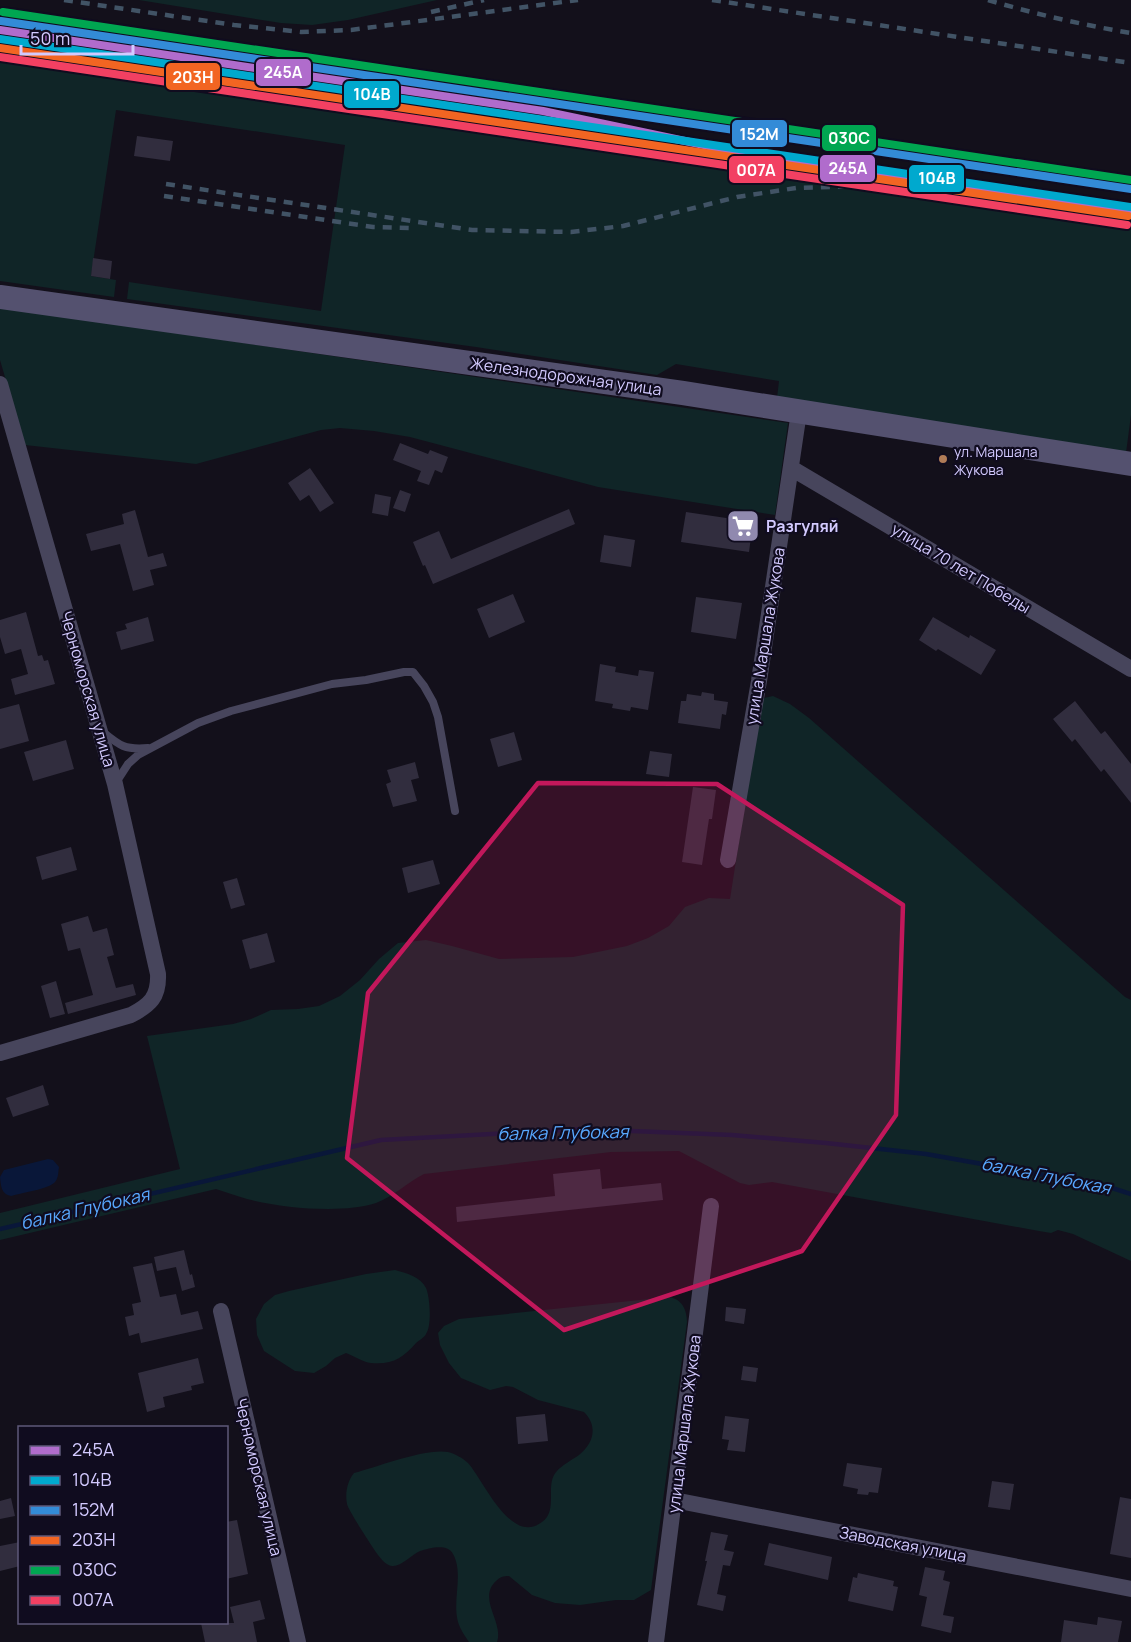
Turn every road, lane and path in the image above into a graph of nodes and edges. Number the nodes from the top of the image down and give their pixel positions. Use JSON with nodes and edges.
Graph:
{"nodes":[{"id":1,"x":0,"y":297,"type":"edge"},
{"id":2,"x":0,"y":384,"type":"edge"},
{"id":3,"x":799,"y":412,"type":"junction"},
{"id":4,"x":1131,"y":464,"type":"edge"},
{"id":5,"x":791,"y":468,"type":"junction"},
{"id":6,"x":1131,"y":669,"type":"edge"},
{"id":7,"x":100,"y":730,"type":"junction"},
{"id":8,"x":151,"y":747,"type":"junction"},
{"id":9,"x":115,"y":784,"type":"junction"},
{"id":10,"x":455,"y":811,"type":"dead end"},
{"id":11,"x":728,"y":860,"type":"dead end"},
{"id":12,"x":0,"y":1053,"type":"edge"},
{"id":13,"x":711,"y":1206,"type":"dead end"},
{"id":14,"x":221,"y":1311,"type":"dead end"},
{"id":15,"x":674,"y":1500,"type":"junction"},
{"id":16,"x":1131,"y":1589,"type":"edge"},
{"id":17,"x":298,"y":1642,"type":"edge"},
{"id":18,"x":656,"y":1642,"type":"edge"}],
"edges":[{"from":1,"to":3,"type":"main road","name":"Железнодорожная улица"},
{"from":2,"to":7,"type":"street","name":"Черноморская улица"},
{"from":3,"to":4,"type":"main road","name":"Железнодорожная улица"},
{"from":3,"to":5,"type":"street","name":"улица Маршала Жукова"},
{"from":5,"to":6,"type":"street","name":"улица 70 лет Победы"},
{"from":5,"to":11,"type":"street","name":"улица Маршала Жукова"},
{"from":7,"to":8,"type":"lane"},
{"from":7,"to":9,"type":"street","name":"Черноморская улица"},
{"from":8,"to":9,"type":"lane"},
{"from":8,"to":10,"type":"lane"},
{"from":9,"to":12,"type":"street","name":"Черноморская улица"},
{"from":13,"to":15,"type":"street","name":"улица Маршала Жукова"},
{"from":14,"to":17,"type":"street","name":"Черноморская улица"},
{"from":15,"to":16,"type":"street","name":"Заводская улица"},
{"from":15,"to":18,"type":"street","name":"улица Маршала Жукова"}]}
